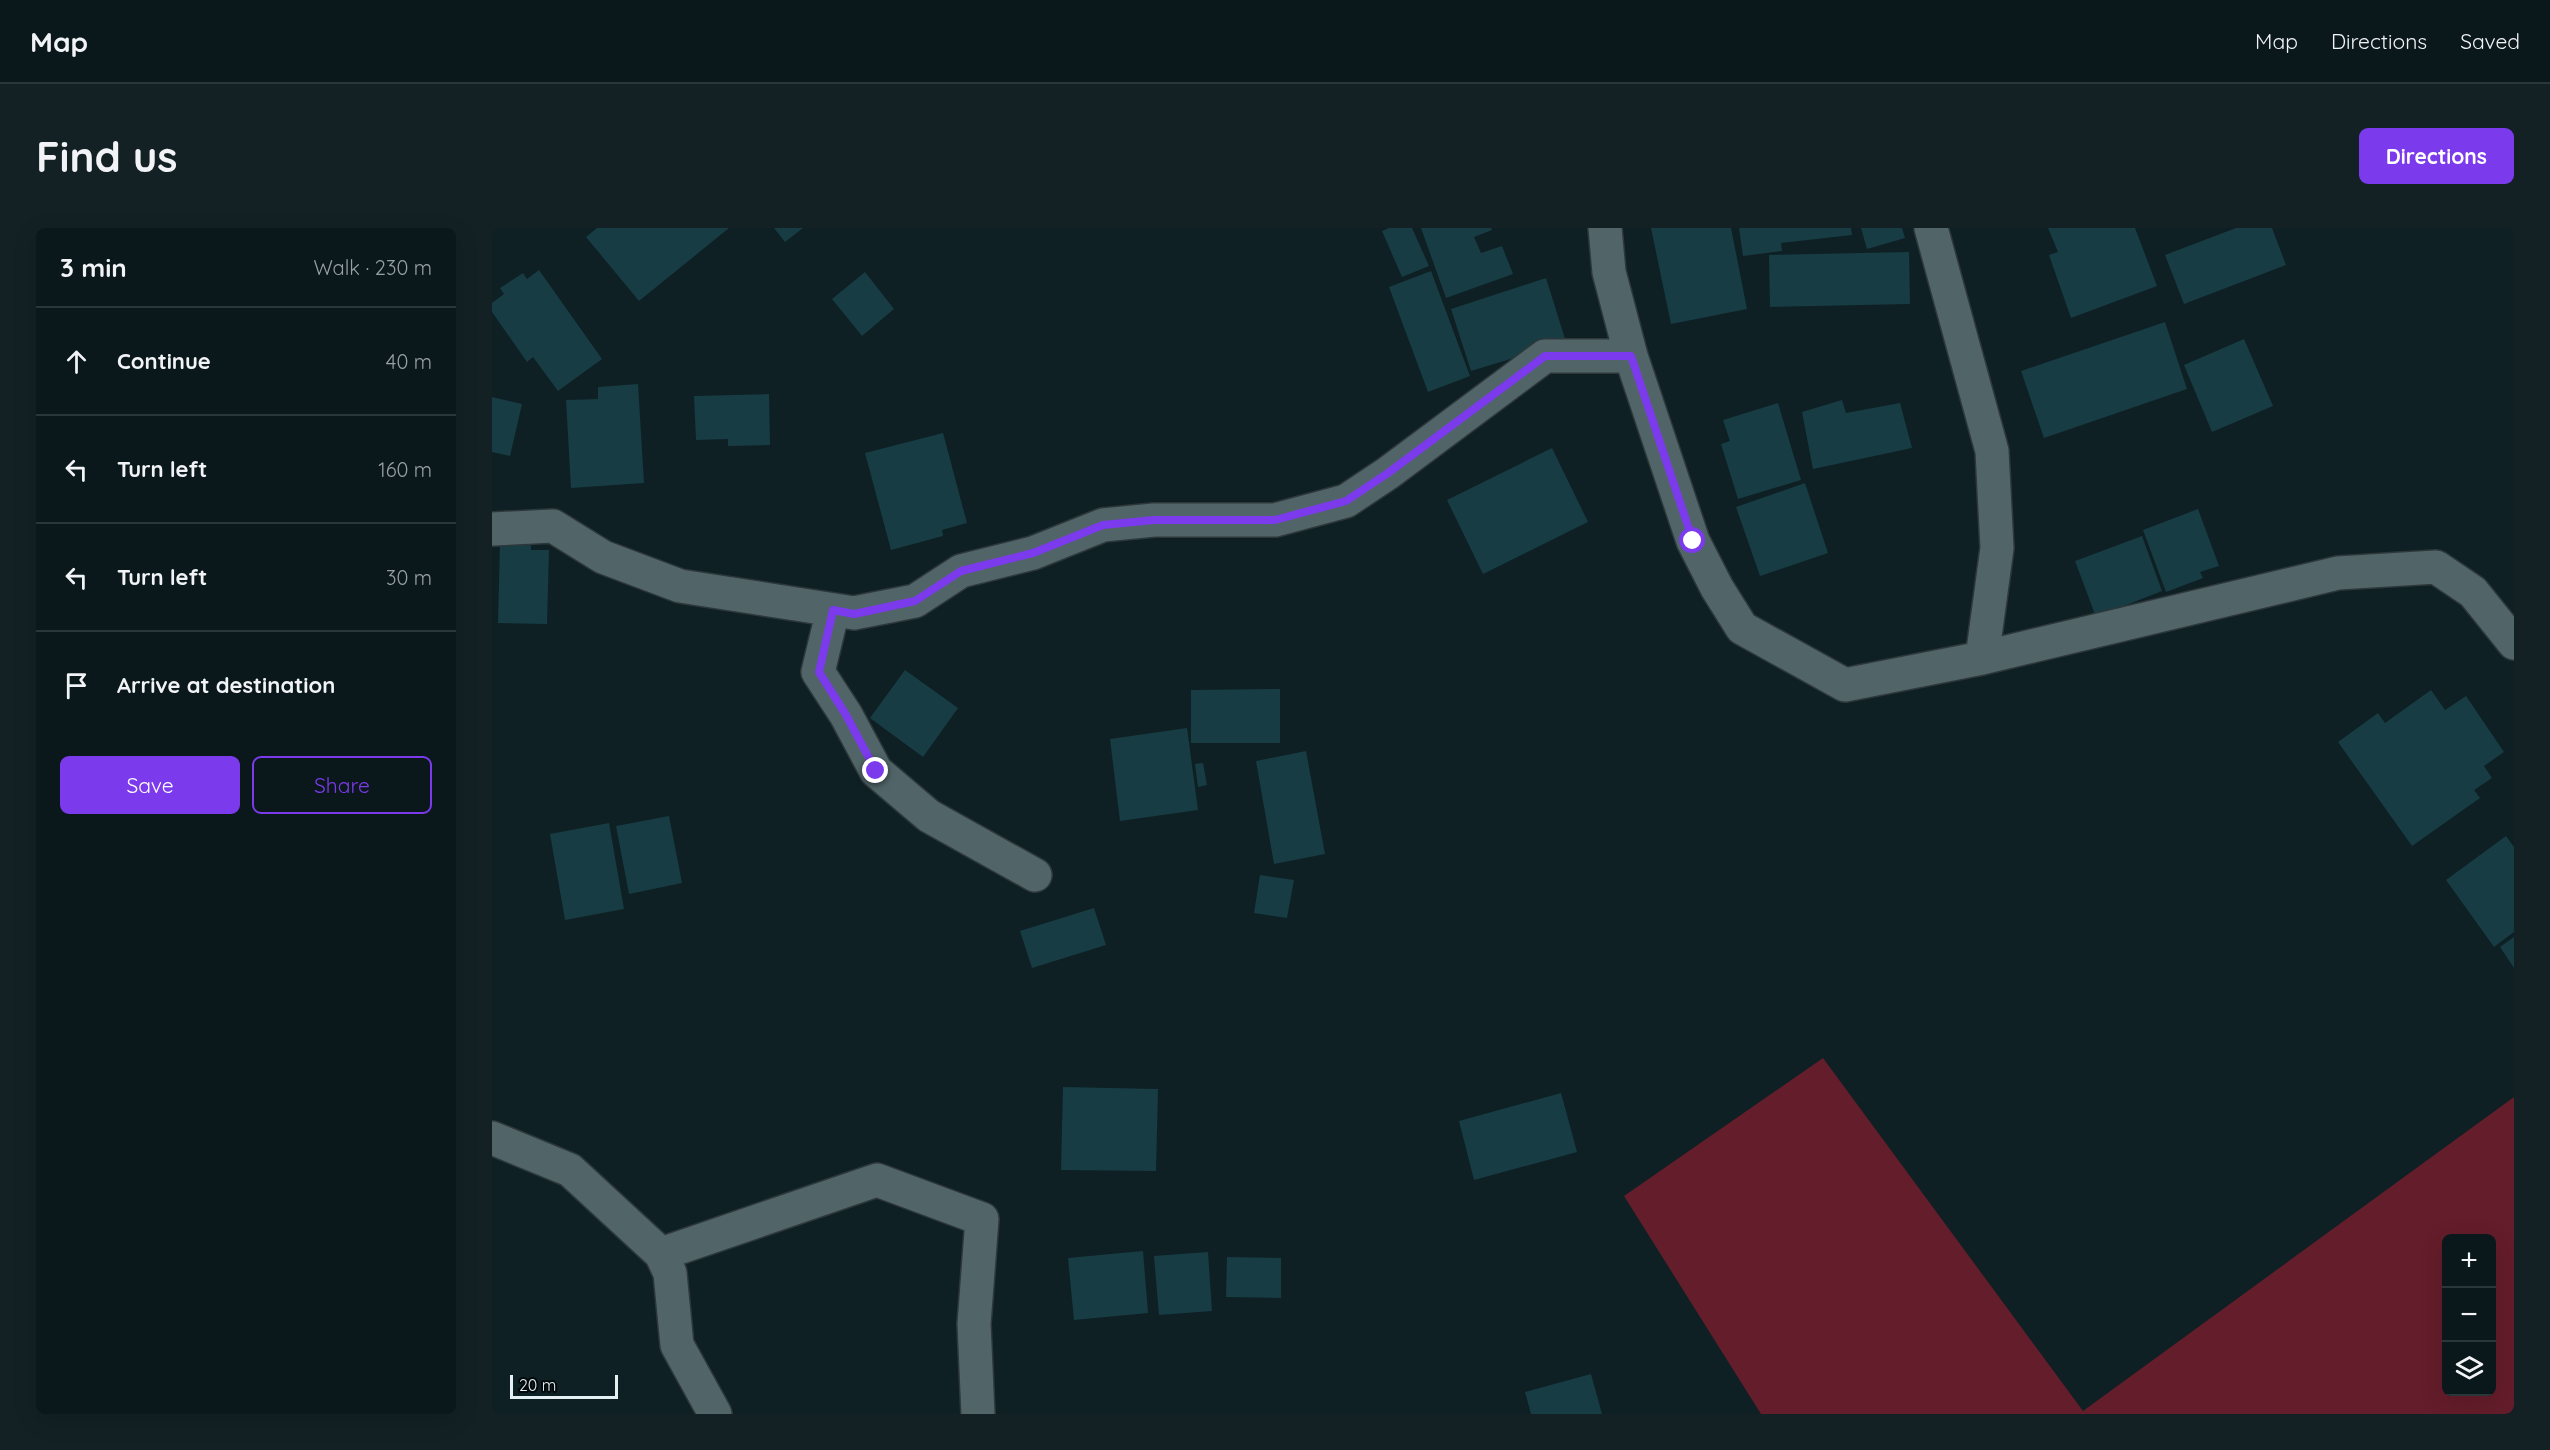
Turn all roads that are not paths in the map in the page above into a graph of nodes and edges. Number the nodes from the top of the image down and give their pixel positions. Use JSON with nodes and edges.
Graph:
{"nodes":[{"id":1,"x":1605,"y":228,"type":"edge"},
{"id":2,"x":1931,"y":228,"type":"edge"},
{"id":3,"x":1631,"y":356,"type":"junction"},
{"id":4,"x":492,"y":528,"type":"edge"},
{"id":5,"x":833,"y":610,"type":"junction"},
{"id":6,"x":2514,"y":643,"type":"edge"},
{"id":7,"x":1982,"y":658,"type":"junction"},
{"id":8,"x":1035,"y":875,"type":"dead end"},
{"id":9,"x":492,"y":1138,"type":"edge"},
{"id":10,"x":661,"y":1254,"type":"junction"},
{"id":11,"x":715,"y":1414,"type":"edge"},
{"id":12,"x":978,"y":1414,"type":"edge"}],
"edges":[{"from":1,"to":3,"type":"street"},
{"from":2,"to":7,"type":"street"},
{"from":3,"to":5,"type":"street"},
{"from":3,"to":7,"type":"street"},
{"from":4,"to":5,"type":"street"},
{"from":5,"to":8,"type":"street"},
{"from":6,"to":7,"type":"street"},
{"from":9,"to":10,"type":"street"},
{"from":10,"to":11,"type":"street"},
{"from":10,"to":12,"type":"street"}]}
